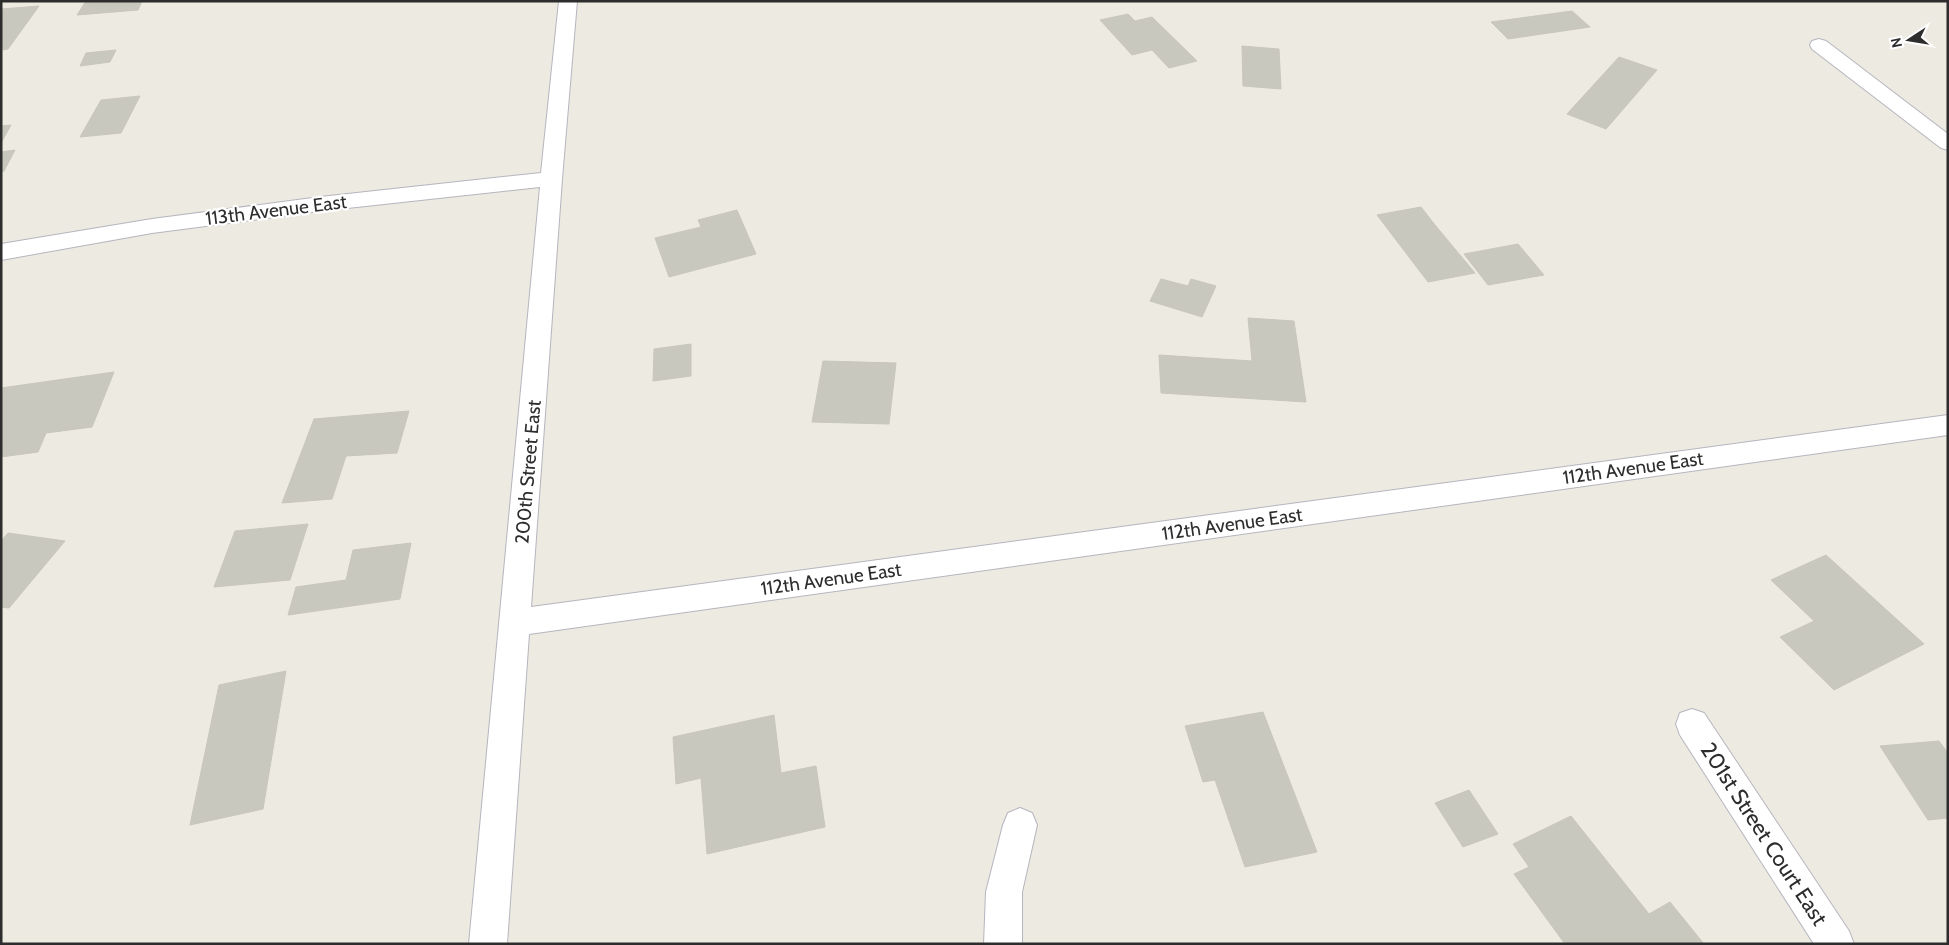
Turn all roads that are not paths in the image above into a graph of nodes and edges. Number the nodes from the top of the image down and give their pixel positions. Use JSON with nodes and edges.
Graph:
{"nodes":[{"id":1,"x":568,"y":1,"type":"edge"},
{"id":2,"x":1819,"y":44,"type":"dead end"},
{"id":3,"x":1948,"y":144,"type":"edge"},
{"id":4,"x":551,"y":179,"type":"junction"},
{"id":5,"x":1,"y":252,"type":"edge"},
{"id":6,"x":1948,"y":425,"type":"edge"},
{"id":7,"x":516,"y":622,"type":"junction"},
{"id":8,"x":1692,"y":724,"type":"dead end"},
{"id":9,"x":1020,"y":824,"type":"dead end"},
{"id":10,"x":488,"y":944,"type":"edge"},
{"id":11,"x":1003,"y":944,"type":"edge"},
{"id":12,"x":1836,"y":944,"type":"edge"}],
"edges":[{"from":1,"to":4,"type":"street","name":"200th Street East"},
{"from":2,"to":3,"type":"street"},
{"from":4,"to":5,"type":"street","name":"113th Avenue East"},
{"from":4,"to":7,"type":"street","name":"200th Street East"},
{"from":6,"to":7,"type":"street","name":"112th Avenue East"},
{"from":7,"to":10,"type":"street","name":"200th Street East"},
{"from":8,"to":12,"type":"street","name":"201st Street Court East"},
{"from":9,"to":11,"type":"street"}]}
